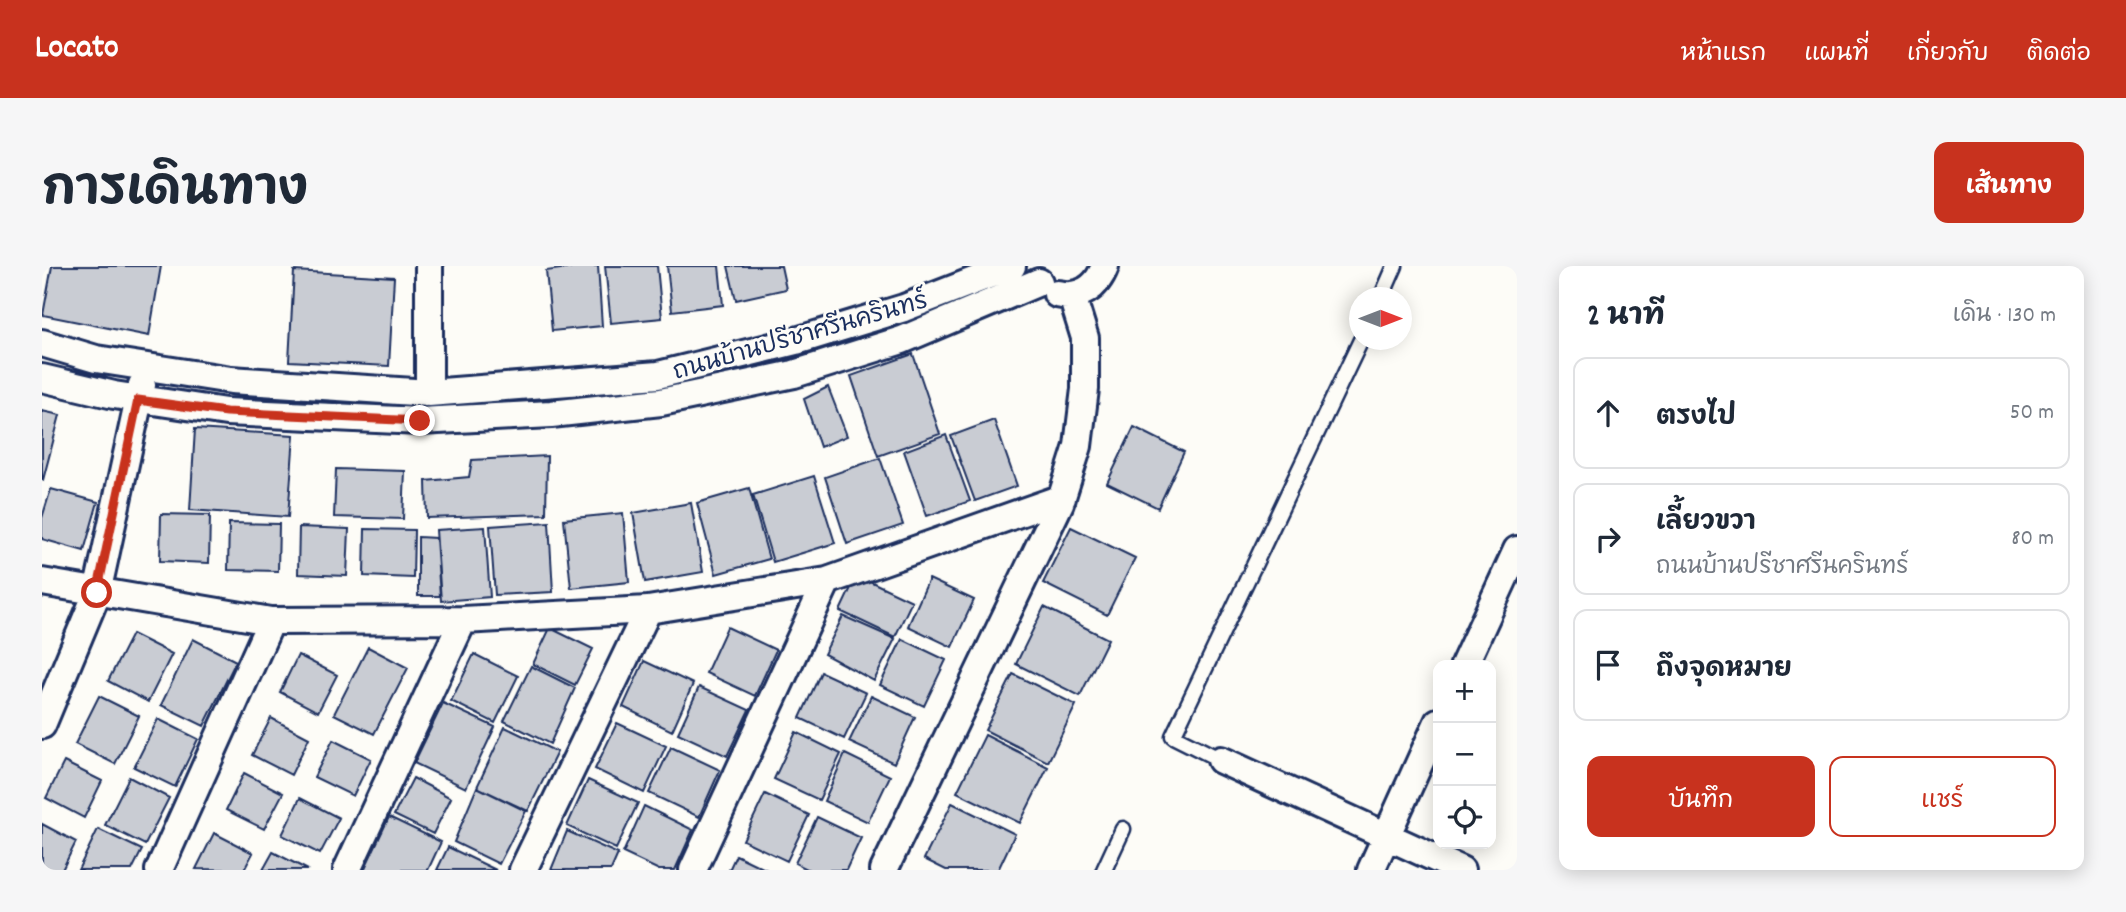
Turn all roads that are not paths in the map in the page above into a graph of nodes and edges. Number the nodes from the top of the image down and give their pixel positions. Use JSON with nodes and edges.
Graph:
{"nodes":[{"id":1,"x":429,"y":266,"type":"edge"},
{"id":2,"x":1012,"y":266,"type":"edge"},
{"id":3,"x":1105,"y":266,"type":"edge"},
{"id":4,"x":1395,"y":266,"type":"edge"},
{"id":5,"x":1035,"y":274,"type":"edge"},
{"id":6,"x":1386,"y":287,"type":"edge"},
{"id":7,"x":1072,"y":296,"type":"junction"},
{"id":8,"x":42,"y":343,"type":"edge"},
{"id":9,"x":1356,"y":350,"type":"edge"},
{"id":10,"x":145,"y":369,"type":"junction"},
{"id":11,"x":42,"y":378,"type":"edge"},
{"id":12,"x":429,"y":393,"type":"junction"},
{"id":13,"x":138,"y":400,"type":"junction"},
{"id":14,"x":1062,"y":498,"type":"junction"},
{"id":15,"x":1517,"y":550,"type":"edge"},
{"id":16,"x":827,"y":581,"type":"junction"},
{"id":17,"x":42,"y":582,"type":"edge"},
{"id":18,"x":97,"y":593,"type":"junction"},
{"id":19,"x":648,"y":610,"type":"junction"},
{"id":20,"x":463,"y":620,"type":"junction"},
{"id":21,"x":271,"y":621,"type":"junction"},
{"id":22,"x":1466,"y":660,"type":"edge"},
{"id":23,"x":1438,"y":723,"type":"edge"},
{"id":24,"x":42,"y":725,"type":"edge"},
{"id":25,"x":1221,"y":760,"type":"joint"},
{"id":26,"x":1123,"y":829,"type":"dead end"},
{"id":27,"x":1387,"y":836,"type":"junction"},
{"id":28,"x":159,"y":870,"type":"edge"},
{"id":29,"x":347,"y":870,"type":"edge"},
{"id":30,"x":523,"y":870,"type":"edge"},
{"id":31,"x":693,"y":870,"type":"edge"},
{"id":32,"x":884,"y":870,"type":"edge"},
{"id":33,"x":1104,"y":870,"type":"edge"},
{"id":34,"x":1371,"y":870,"type":"edge"},
{"id":35,"x":1461,"y":870,"type":"edge"}],
"edges":[{"from":1,"to":12,"type":"street"},
{"from":2,"to":12,"type":"street","name":"ถนนบ้านปรีชาศรีนครินทร์"},
{"from":3,"to":7,"type":"street"},
{"from":4,"to":6,"type":"lane"},
{"from":5,"to":7,"type":"street","name":"ถนนบ้านปรีชาศรีนครินทร์"},
{"from":5,"to":13,"type":"street","name":"ถนนบ้านปรีชาศรีนครินทร์"},
{"from":7,"to":14,"type":"street"},
{"from":8,"to":10,"type":"street","name":"ถนนบ้านปรีชาศรีนครินทร์"},
{"from":9,"to":25,"type":"lane"},
{"from":10,"to":12,"type":"street","name":"ถนนบ้านปรีชาศรีนครินทร์"},
{"from":10,"to":13,"type":"street"},
{"from":11,"to":13,"type":"street","name":"ถนนบ้านปรีชาศรีนครินทร์"},
{"from":13,"to":18,"type":"street"},
{"from":14,"to":16,"type":"street"},
{"from":14,"to":32,"type":"street"},
{"from":15,"to":22,"type":"street"},
{"from":16,"to":19,"type":"street"},
{"from":16,"to":31,"type":"street"},
{"from":17,"to":18,"type":"street"},
{"from":18,"to":21,"type":"street"},
{"from":18,"to":24,"type":"street"},
{"from":19,"to":20,"type":"street"},
{"from":19,"to":30,"type":"street"},
{"from":20,"to":21,"type":"street"},
{"from":20,"to":29,"type":"street"},
{"from":21,"to":28,"type":"street"},
{"from":23,"to":27,"type":"street"},
{"from":25,"to":27,"type":"street"},
{"from":26,"to":33,"type":"lane"},
{"from":27,"to":34,"type":"street"},
{"from":27,"to":35,"type":"street"}]}
